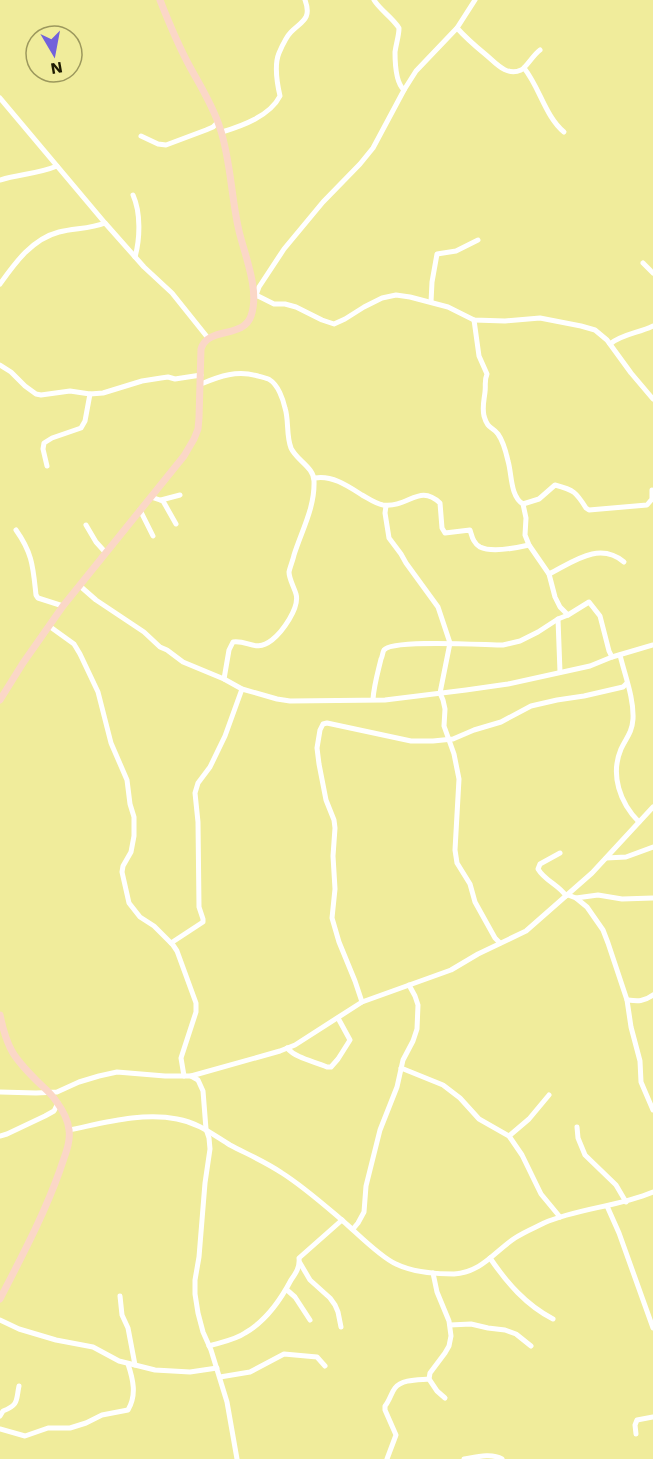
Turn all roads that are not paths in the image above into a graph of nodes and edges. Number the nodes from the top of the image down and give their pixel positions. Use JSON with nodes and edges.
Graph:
{"nodes":[{"id":1,"x":160,"y":0,"type":"edge"},
{"id":2,"x":305,"y":0,"type":"edge"},
{"id":3,"x":374,"y":0,"type":"edge"},
{"id":4,"x":475,"y":0,"type":"edge"},
{"id":5,"x":458,"y":28,"type":"junction"},
{"id":6,"x":540,"y":50,"type":"dead end"},
{"id":7,"x":524,"y":68,"type":"junction"},
{"id":8,"x":404,"y":90,"type":"junction"},
{"id":9,"x":0,"y":98,"type":"edge"},
{"id":10,"x":218,"y":122,"type":"junction"},
{"id":11,"x":206,"y":130,"type":"junction"},
{"id":12,"x":221,"y":131,"type":"junction"},
{"id":13,"x":564,"y":132,"type":"dead end"},
{"id":14,"x":141,"y":136,"type":"dead end"},
{"id":15,"x":57,"y":166,"type":"junction"},
{"id":16,"x":0,"y":180,"type":"edge"},
{"id":17,"x":133,"y":195,"type":"dead end"},
{"id":18,"x":105,"y":223,"type":"junction"},
{"id":19,"x":478,"y":240,"type":"dead end"},
{"id":20,"x":135,"y":257,"type":"junction"},
{"id":21,"x":643,"y":263,"type":"dead end"},
{"id":22,"x":653,"y":273,"type":"edge"},
{"id":23,"x":0,"y":284,"type":"edge"},
{"id":24,"x":255,"y":299,"type":"junction"},
{"id":25,"x":431,"y":302,"type":"junction"},
{"id":26,"x":474,"y":320,"type":"junction"},
{"id":27,"x":653,"y":326,"type":"edge"},
{"id":28,"x":208,"y":338,"type":"junction"},
{"id":29,"x":610,"y":344,"type":"junction"},
{"id":30,"x":0,"y":365,"type":"edge"},
{"id":31,"x":201,"y":375,"type":"junction"},
{"id":32,"x":201,"y":384,"type":"junction"},
{"id":33,"x":90,"y":394,"type":"junction"},
{"id":34,"x":653,"y":399,"type":"edge"},
{"id":35,"x":47,"y":466,"type":"dead end"},
{"id":36,"x":315,"y":478,"type":"junction"},
{"id":37,"x":652,"y":490,"type":"edge"},
{"id":38,"x":180,"y":495,"type":"dead end"},
{"id":39,"x":151,"y":496,"type":"junction"},
{"id":40,"x":160,"y":500,"type":"junction"},
{"id":41,"x":523,"y":504,"type":"junction"},
{"id":42,"x":386,"y":506,"type":"junction"},
{"id":43,"x":140,"y":510,"type":"junction"},
{"id":44,"x":176,"y":524,"type":"dead end"},
{"id":45,"x":86,"y":525,"type":"dead end"},
{"id":46,"x":16,"y":531,"type":"dead end"},
{"id":47,"x":153,"y":536,"type":"dead end"},
{"id":48,"x":529,"y":544,"type":"junction"},
{"id":49,"x":106,"y":553,"type":"junction"},
{"id":50,"x":624,"y":562,"type":"dead end"},
{"id":51,"x":549,"y":574,"type":"junction"},
{"id":52,"x":80,"y":586,"type":"junction"},
{"id":53,"x":63,"y":606,"type":"junction"},
{"id":54,"x":568,"y":615,"type":"junction"},
{"id":55,"x":558,"y":619,"type":"junction"},
{"id":56,"x":49,"y":626,"type":"junction"},
{"id":57,"x":450,"y":643,"type":"junction"},
{"id":58,"x":653,"y":645,"type":"edge"},
{"id":59,"x":620,"y":655,"type":"junction"},
{"id":60,"x":612,"y":657,"type":"junction"},
{"id":61,"x":560,"y":672,"type":"junction"},
{"id":62,"x":224,"y":679,"type":"junction"},
{"id":63,"x":627,"y":683,"type":"junction"},
{"id":64,"x":242,"y":688,"type":"junction"},
{"id":65,"x":440,"y":693,"type":"junction"},
{"id":66,"x":373,"y":699,"type":"junction"},
{"id":67,"x":0,"y":700,"type":"edge"},
{"id":68,"x":448,"y":740,"type":"junction"},
{"id":69,"x":653,"y":807,"type":"edge"},
{"id":70,"x":639,"y":822,"type":"junction"},
{"id":71,"x":653,"y":847,"type":"edge"},
{"id":72,"x":560,"y":853,"type":"dead end"},
{"id":73,"x":606,"y":858,"type":"junction"},
{"id":74,"x":567,"y":896,"type":"junction"},
{"id":75,"x":576,"y":898,"type":"junction"},
{"id":76,"x":653,"y":898,"type":"edge"},
{"id":77,"x":171,"y":943,"type":"junction"},
{"id":78,"x":500,"y":943,"type":"junction"},
{"id":79,"x":409,"y":985,"type":"junction"},
{"id":80,"x":653,"y":995,"type":"edge"},
{"id":81,"x":627,"y":1000,"type":"junction"},
{"id":82,"x":362,"y":1002,"type":"junction"},
{"id":83,"x":0,"y":1015,"type":"edge"},
{"id":84,"x":338,"y":1018,"type":"junction"},
{"id":85,"x":287,"y":1048,"type":"junction"},
{"id":86,"x":401,"y":1068,"type":"junction"},
{"id":87,"x":188,"y":1076,"type":"junction"},
{"id":88,"x":0,"y":1092,"type":"edge"},
{"id":89,"x":50,"y":1092,"type":"junction"},
{"id":90,"x":549,"y":1095,"type":"dead end"},
{"id":91,"x":58,"y":1103,"type":"junction"},
{"id":92,"x":653,"y":1110,"type":"edge"},
{"id":93,"x":577,"y":1127,"type":"dead end"},
{"id":94,"x":206,"y":1129,"type":"junction"},
{"id":95,"x":69,"y":1130,"type":"junction"},
{"id":96,"x":0,"y":1136,"type":"edge"},
{"id":97,"x":509,"y":1136,"type":"junction"},
{"id":98,"x":653,"y":1192,"type":"edge"},
{"id":99,"x":626,"y":1202,"type":"junction"},
{"id":100,"x":607,"y":1206,"type":"junction"},
{"id":101,"x":560,"y":1217,"type":"junction"},
{"id":102,"x":342,"y":1220,"type":"junction"},
{"id":103,"x":353,"y":1229,"type":"junction"},
{"id":104,"x":490,"y":1258,"type":"junction"},
{"id":105,"x":300,"y":1267,"type":"junction"},
{"id":106,"x":433,"y":1273,"type":"junction"},
{"id":107,"x":287,"y":1290,"type":"junction"},
{"id":108,"x":120,"y":1296,"type":"dead end"},
{"id":109,"x":0,"y":1299,"type":"edge"},
{"id":110,"x":553,"y":1319,"type":"dead end"},
{"id":111,"x":0,"y":1320,"type":"edge"},
{"id":112,"x":310,"y":1320,"type":"dead end"},
{"id":113,"x":450,"y":1325,"type":"junction"},
{"id":114,"x":341,"y":1327,"type":"dead end"},
{"id":115,"x":653,"y":1328,"type":"edge"},
{"id":116,"x":209,"y":1346,"type":"junction"},
{"id":117,"x":531,"y":1346,"type":"dead end"},
{"id":118,"x":128,"y":1364,"type":"junction"},
{"id":119,"x":135,"y":1365,"type":"junction"},
{"id":120,"x":324,"y":1366,"type":"dead end"},
{"id":121,"x":217,"y":1368,"type":"junction"},
{"id":122,"x":220,"y":1377,"type":"junction"},
{"id":123,"x":429,"y":1379,"type":"junction"},
{"id":124,"x":19,"y":1386,"type":"dead end"},
{"id":125,"x":445,"y":1398,"type":"dead end"},
{"id":126,"x":0,"y":1416,"type":"edge"},
{"id":127,"x":653,"y":1417,"type":"edge"},
{"id":128,"x":0,"y":1429,"type":"edge"},
{"id":129,"x":636,"y":1434,"type":"dead end"},
{"id":130,"x":237,"y":1459,"type":"edge"},
{"id":131,"x":387,"y":1459,"type":"edge"},
{"id":132,"x":464,"y":1459,"type":"edge"},
{"id":133,"x":502,"y":1459,"type":"edge"}],
"edges":[{"from":1,"to":10,"type":"main road"},
{"from":2,"to":12,"type":"street"},
{"from":3,"to":8,"type":"street"},
{"from":4,"to":5,"type":"street"},
{"from":5,"to":7,"type":"street"},
{"from":5,"to":8,"type":"street"},
{"from":6,"to":7,"type":"street"},
{"from":7,"to":13,"type":"street"},
{"from":8,"to":24,"type":"street"},
{"from":9,"to":15,"type":"street"},
{"from":10,"to":11,"type":"street"},
{"from":10,"to":12,"type":"main road"},
{"from":11,"to":12,"type":"street"},
{"from":11,"to":14,"type":"street"},
{"from":12,"to":24,"type":"main road"},
{"from":15,"to":16,"type":"street"},
{"from":15,"to":18,"type":"street"},
{"from":17,"to":20,"type":"street"},
{"from":18,"to":20,"type":"street"},
{"from":18,"to":23,"type":"street"},
{"from":19,"to":25,"type":"street"},
{"from":20,"to":28,"type":"street"},
{"from":21,"to":22,"type":"street"},
{"from":24,"to":25,"type":"street"},
{"from":24,"to":28,"type":"main road"},
{"from":25,"to":26,"type":"street"},
{"from":26,"to":29,"type":"street"},
{"from":26,"to":41,"type":"street"},
{"from":27,"to":29,"type":"street"},
{"from":28,"to":31,"type":"main road"},
{"from":29,"to":34,"type":"street"},
{"from":30,"to":33,"type":"street"},
{"from":31,"to":32,"type":"main road"},
{"from":31,"to":33,"type":"street"},
{"from":32,"to":36,"type":"street"},
{"from":32,"to":39,"type":"main road"},
{"from":33,"to":35,"type":"street"},
{"from":36,"to":42,"type":"street"},
{"from":36,"to":62,"type":"street"},
{"from":37,"to":41,"type":"street"},
{"from":38,"to":40,"type":"street"},
{"from":39,"to":40,"type":"street"},
{"from":39,"to":43,"type":"main road"},
{"from":40,"to":44,"type":"street"},
{"from":41,"to":48,"type":"street"},
{"from":42,"to":48,"type":"street"},
{"from":42,"to":57,"type":"street"},
{"from":43,"to":47,"type":"street"},
{"from":43,"to":49,"type":"main road"},
{"from":45,"to":49,"type":"street"},
{"from":46,"to":53,"type":"street"},
{"from":48,"to":51,"type":"street"},
{"from":49,"to":52,"type":"main road"},
{"from":50,"to":51,"type":"street"},
{"from":51,"to":54,"type":"street"},
{"from":52,"to":53,"type":"main road"},
{"from":52,"to":62,"type":"street"},
{"from":53,"to":56,"type":"main road"},
{"from":54,"to":55,"type":"street"},
{"from":54,"to":60,"type":"street"},
{"from":55,"to":57,"type":"street"},
{"from":55,"to":61,"type":"street"},
{"from":56,"to":67,"type":"main road"},
{"from":56,"to":77,"type":"street"},
{"from":57,"to":65,"type":"street"},
{"from":57,"to":66,"type":"street"},
{"from":58,"to":59,"type":"street"},
{"from":59,"to":60,"type":"street"},
{"from":59,"to":63,"type":"street"},
{"from":60,"to":61,"type":"street"},
{"from":61,"to":65,"type":"street"},
{"from":62,"to":64,"type":"street"},
{"from":63,"to":68,"type":"street"},
{"from":63,"to":70,"type":"street"},
{"from":64,"to":66,"type":"street"},
{"from":64,"to":77,"type":"street"},
{"from":65,"to":66,"type":"street"},
{"from":65,"to":68,"type":"street"},
{"from":68,"to":78,"type":"street"},
{"from":68,"to":82,"type":"street"},
{"from":69,"to":70,"type":"street"},
{"from":70,"to":73,"type":"street"},
{"from":71,"to":73,"type":"street"},
{"from":72,"to":74,"type":"street"},
{"from":73,"to":74,"type":"street"},
{"from":74,"to":75,"type":"street"},
{"from":74,"to":78,"type":"street"},
{"from":75,"to":76,"type":"street"},
{"from":75,"to":81,"type":"street"},
{"from":77,"to":87,"type":"street"},
{"from":78,"to":79,"type":"street"},
{"from":79,"to":82,"type":"street"},
{"from":79,"to":86,"type":"street"},
{"from":80,"to":81,"type":"street"},
{"from":81,"to":92,"type":"street"},
{"from":82,"to":84,"type":"street"},
{"from":83,"to":89,"type":"main road"},
{"from":84,"to":85,"type":"street"},
{"from":84,"to":85,"type":"street"},
{"from":85,"to":87,"type":"street"},
{"from":86,"to":97,"type":"street"},
{"from":86,"to":103,"type":"street"},
{"from":87,"to":89,"type":"street"},
{"from":87,"to":94,"type":"street"},
{"from":88,"to":89,"type":"street"},
{"from":89,"to":91,"type":"main road"},
{"from":90,"to":97,"type":"street"},
{"from":91,"to":95,"type":"main road"},
{"from":91,"to":96,"type":"street"},
{"from":93,"to":99,"type":"street"},
{"from":94,"to":95,"type":"street"},
{"from":94,"to":102,"type":"street"},
{"from":94,"to":116,"type":"street"},
{"from":95,"to":109,"type":"main road"},
{"from":97,"to":101,"type":"street"},
{"from":98,"to":99,"type":"street"},
{"from":99,"to":100,"type":"street"},
{"from":100,"to":101,"type":"street"},
{"from":100,"to":115,"type":"street"},
{"from":101,"to":104,"type":"street"},
{"from":102,"to":103,"type":"street"},
{"from":102,"to":105,"type":"street"},
{"from":103,"to":106,"type":"street"},
{"from":104,"to":106,"type":"street"},
{"from":104,"to":110,"type":"street"},
{"from":105,"to":107,"type":"street"},
{"from":105,"to":114,"type":"street"},
{"from":106,"to":113,"type":"street"},
{"from":107,"to":112,"type":"street"},
{"from":107,"to":116,"type":"street"},
{"from":108,"to":119,"type":"street"},
{"from":111,"to":118,"type":"street"},
{"from":113,"to":117,"type":"street"},
{"from":113,"to":123,"type":"street"},
{"from":116,"to":121,"type":"street"},
{"from":118,"to":119,"type":"street"},
{"from":118,"to":128,"type":"street"},
{"from":119,"to":121,"type":"street"},
{"from":120,"to":122,"type":"street"},
{"from":121,"to":122,"type":"street"},
{"from":122,"to":130,"type":"street"},
{"from":123,"to":125,"type":"street"},
{"from":123,"to":131,"type":"street"},
{"from":124,"to":126,"type":"street"},
{"from":127,"to":129,"type":"street"},
{"from":132,"to":133,"type":"street"}]}
